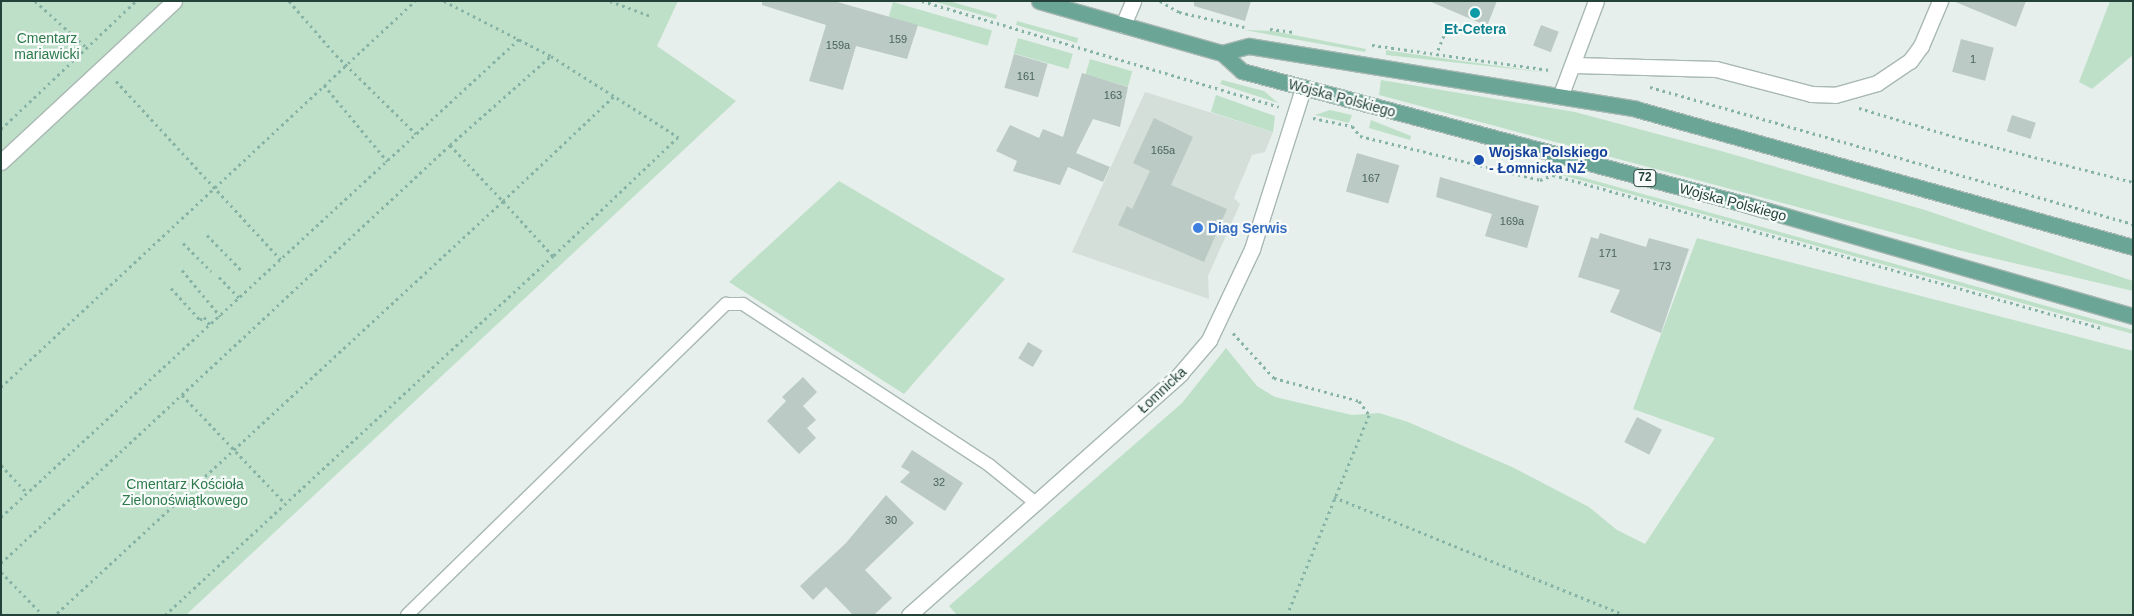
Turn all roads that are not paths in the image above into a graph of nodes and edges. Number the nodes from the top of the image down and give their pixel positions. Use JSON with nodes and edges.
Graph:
{"nodes":[{"id":1,"x":174,"y":1,"type":"edge"},
{"id":2,"x":1039,"y":1,"type":"edge"},
{"id":3,"x":1133,"y":1,"type":"edge"},
{"id":4,"x":1596,"y":1,"type":"edge"},
{"id":5,"x":1940,"y":1,"type":"edge"},
{"id":6,"x":1123,"y":25,"type":"junction"},
{"id":7,"x":1222,"y":53,"type":"junction"},
{"id":8,"x":1572,"y":68,"type":"junction"},
{"id":9,"x":1303,"y":88,"type":"junction"},
{"id":10,"x":1561,"y":94,"type":"junction"},
{"id":11,"x":1,"y":162,"type":"edge"},
{"id":12,"x":2133,"y":247,"type":"edge"},
{"id":13,"x":2133,"y":316,"type":"edge"},
{"id":14,"x":1037,"y":504,"type":"junction"},
{"id":15,"x":407,"y":615,"type":"edge"},
{"id":16,"x":909,"y":615,"type":"edge"}],
"edges":[{"from":1,"to":11,"type":"street"},
{"from":2,"to":6,"type":"main road","name":"Wojska Polskiego","number":"72"},
{"from":3,"to":6,"type":"street"},
{"from":4,"to":8,"type":"street"},
{"from":5,"to":8,"type":"street"},
{"from":6,"to":7,"type":"main road","name":"Wojska Polskiego","number":"72"},
{"from":7,"to":9,"type":"main road","name":"Wojska Polskiego","number":"72"},
{"from":7,"to":10,"type":"main road"},
{"from":8,"to":10,"type":"street"},
{"from":9,"to":13,"type":"main road","name":"Wojska Polskiego","number":"72"},
{"from":9,"to":14,"type":"street","name":"Łomnicka"},
{"from":10,"to":12,"type":"main road"},
{"from":14,"to":15,"type":"lane"},
{"from":14,"to":16,"type":"street","name":"Łomnicka"}]}
